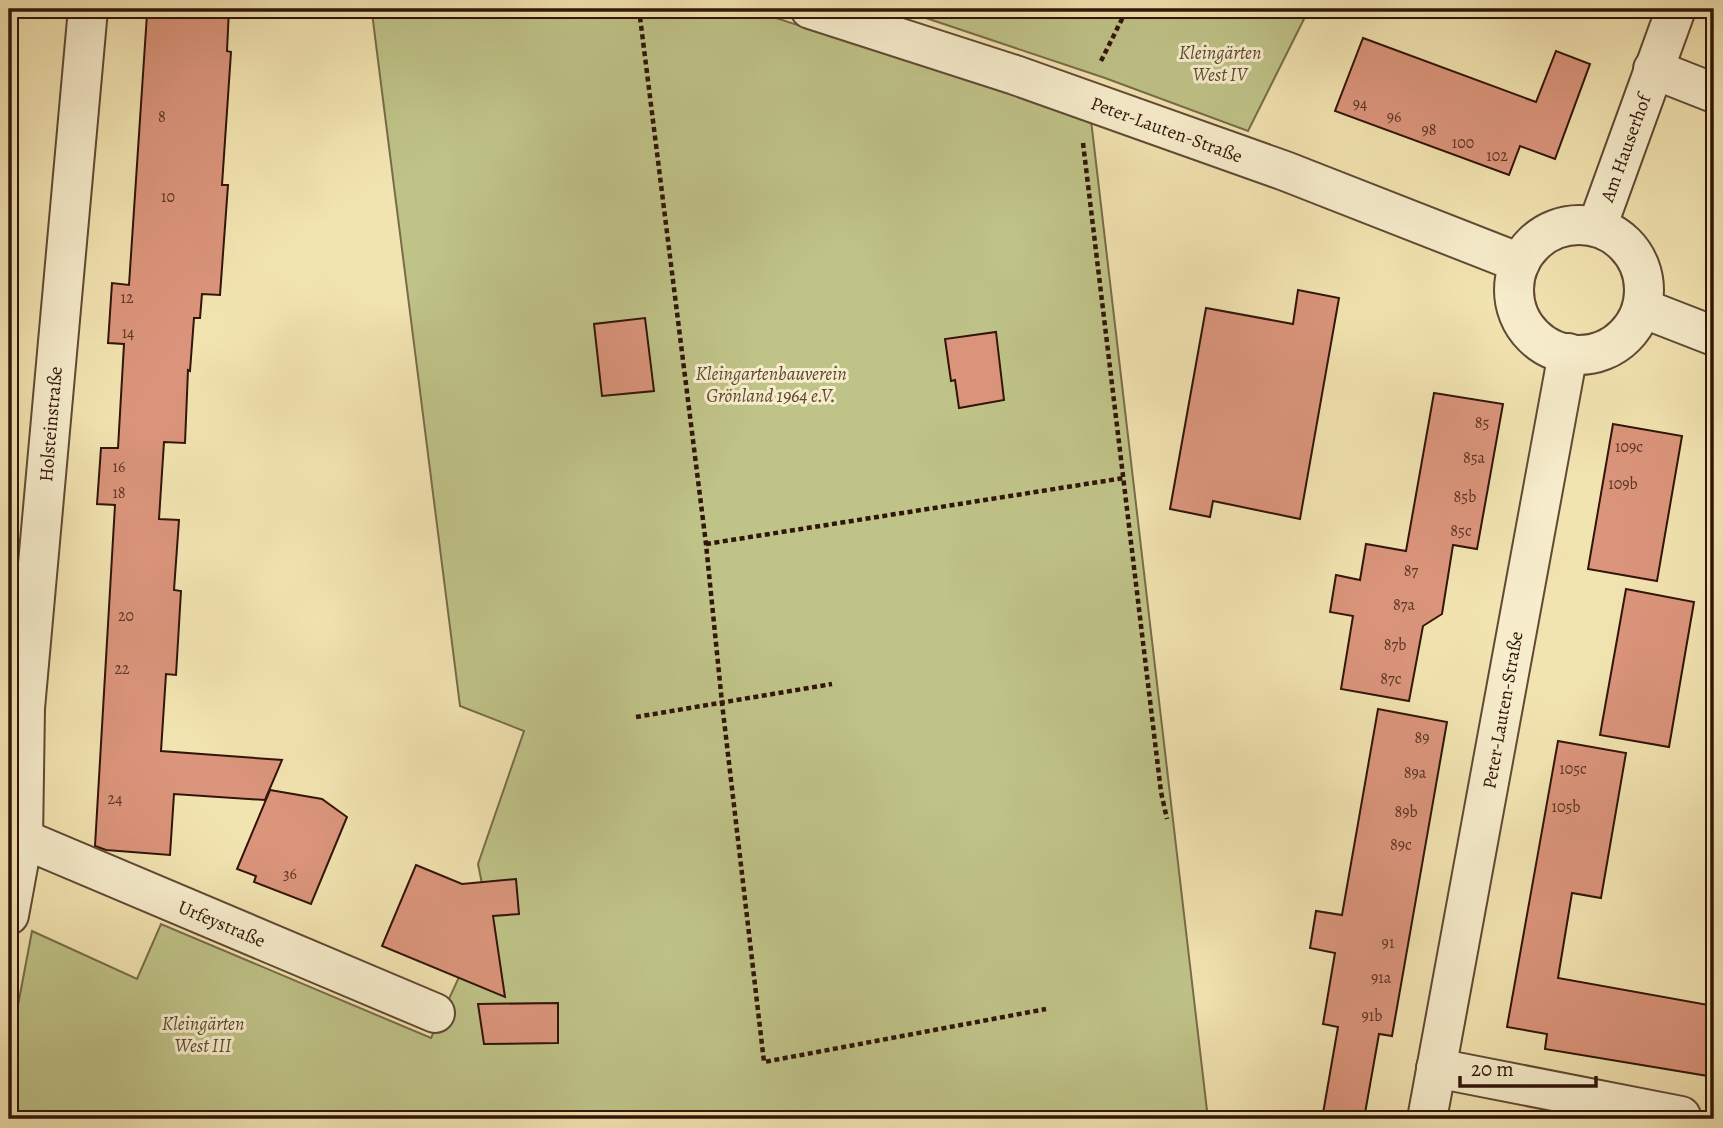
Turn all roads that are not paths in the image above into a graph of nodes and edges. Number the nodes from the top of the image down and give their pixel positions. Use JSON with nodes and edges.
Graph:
{"nodes":[{"id":1,"x":88,"y":9,"type":"edge"},
{"id":2,"x":810,"y":9,"type":"edge"},
{"id":3,"x":1676,"y":9,"type":"edge"},
{"id":4,"x":1653,"y":69,"type":"junction"},
{"id":5,"x":1714,"y":93,"type":"edge"},
{"id":6,"x":1597,"y":228,"type":"junction"},
{"id":7,"x":1520,"y":263,"type":"junction"},
{"id":8,"x":1642,"y":308,"type":"junction"},
{"id":9,"x":1714,"y":336,"type":"edge"},
{"id":10,"x":1568,"y":353,"type":"junction"},
{"id":11,"x":16,"y":836,"type":"edge"},
{"id":12,"x":9,"y":915,"type":"edge"},
{"id":13,"x":435,"y":1013,"type":"dead end"},
{"id":14,"x":1436,"y":1068,"type":"junction"},
{"id":15,"x":1427,"y":1119,"type":"edge"},
{"id":16,"x":1681,"y":1119,"type":"edge"}],
"edges":[{"from":1,"to":11,"type":"street","name":"Holsteinstraße"},
{"from":2,"to":7,"type":"street","name":"Peter-Lauten-Straße"},
{"from":3,"to":4,"type":"street","name":"Am Hauserhof"},
{"from":4,"to":5,"type":"street","name":"Am Hauserhof"},
{"from":4,"to":6,"type":"street","name":"Am Hauserhof"},
{"from":6,"to":7,"type":"street"},
{"from":6,"to":8,"type":"street"},
{"from":7,"to":10,"type":"street"},
{"from":8,"to":9,"type":"street"},
{"from":8,"to":10,"type":"street"},
{"from":10,"to":14,"type":"street","name":"Peter-Lauten-Straße"},
{"from":11,"to":12,"type":"street","name":"Holsteinstraße"},
{"from":11,"to":13,"type":"street","name":"Urfeystraße"},
{"from":14,"to":15,"type":"street","name":"Peter-Lauten-Straße"},
{"from":14,"to":16,"type":"street"}]}
